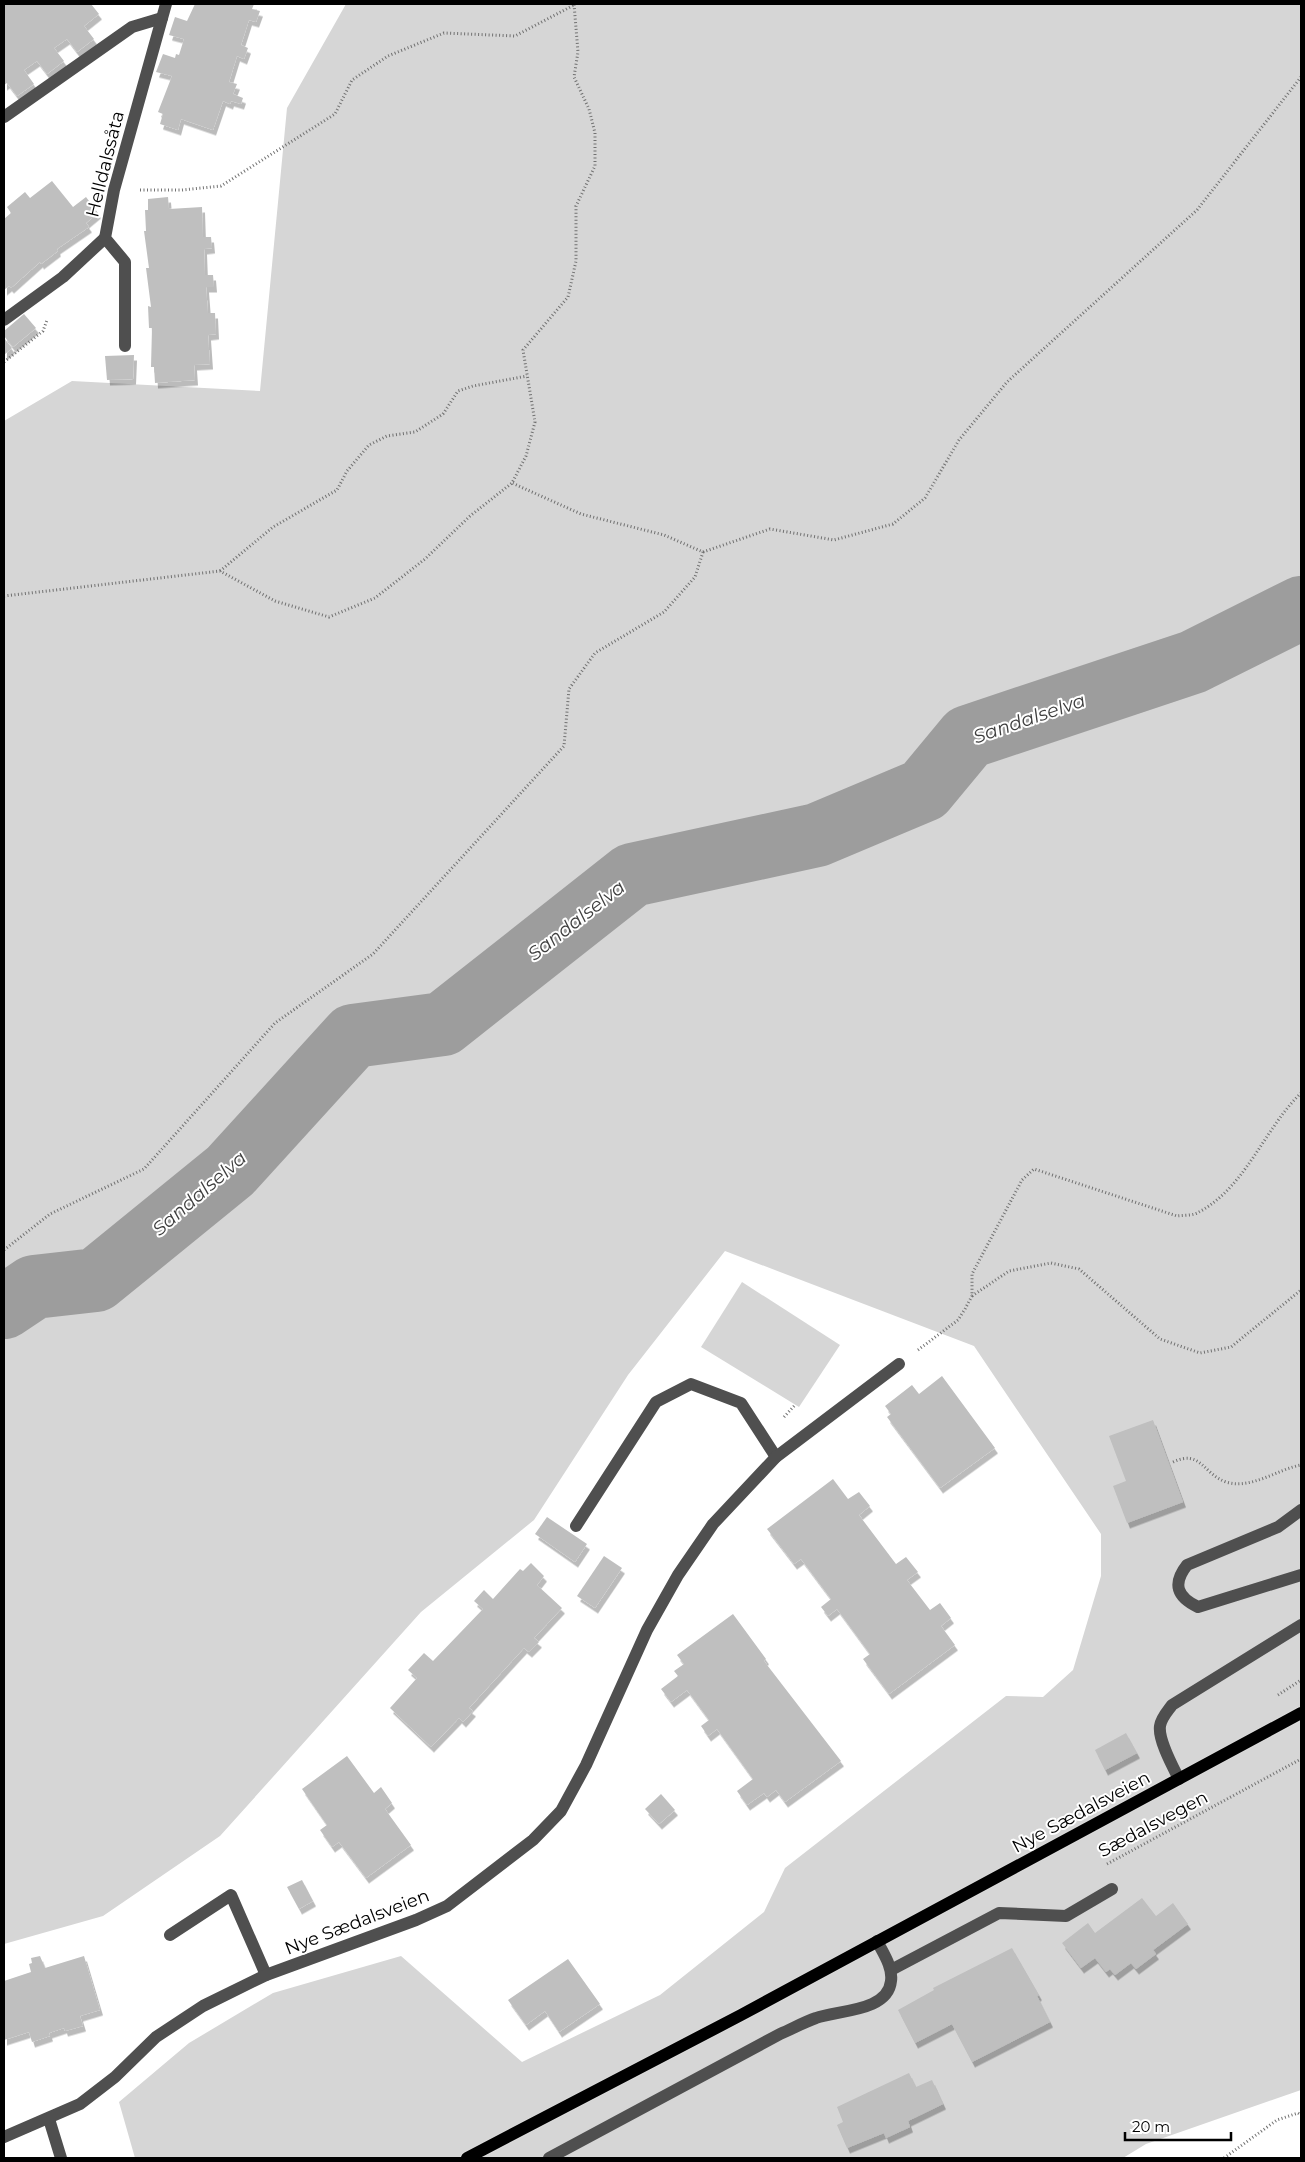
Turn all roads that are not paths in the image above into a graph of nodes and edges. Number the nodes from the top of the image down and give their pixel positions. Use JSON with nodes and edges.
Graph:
{"nodes":[{"id":1,"x":166,"y":4,"type":"edge"},
{"id":2,"x":162,"y":18,"type":"junction"},
{"id":3,"x":4,"y":117,"type":"edge"},
{"id":4,"x":105,"y":238,"type":"junction"},
{"id":5,"x":4,"y":320,"type":"edge"},
{"id":6,"x":125,"y":346,"type":"dead end"},
{"id":7,"x":899,"y":1364,"type":"road end"},
{"id":8,"x":776,"y":1457,"type":"junction"},
{"id":9,"x":1301,"y":1510,"type":"edge"},
{"id":10,"x":576,"y":1526,"type":"dead end"},
{"id":11,"x":1301,"y":1575,"type":"edge"},
{"id":12,"x":1301,"y":1625,"type":"edge"},
{"id":13,"x":1301,"y":1713,"type":"edge"},
{"id":14,"x":1179,"y":1779,"type":"junction"},
{"id":15,"x":1112,"y":1888,"type":"dead end"},
{"id":16,"x":170,"y":1934,"type":"dead end"},
{"id":17,"x":877,"y":1941,"type":"junction"},
{"id":18,"x":891,"y":1970,"type":"junction"},
{"id":19,"x":266,"y":1975,"type":"junction"},
{"id":20,"x":48,"y":2119,"type":"junction"},
{"id":21,"x":4,"y":2137,"type":"edge"},
{"id":22,"x":61,"y":2158,"type":"edge"},
{"id":23,"x":467,"y":2158,"type":"edge"},
{"id":24,"x":549,"y":2158,"type":"edge"}],
"edges":[{"from":1,"to":2,"type":"street","name":"Helldalssåta"},
{"from":2,"to":3,"type":"street"},
{"from":2,"to":4,"type":"street","name":"Helldalssåta"},
{"from":4,"to":5,"type":"street"},
{"from":4,"to":6,"type":"street","name":"Helldalssåta"},
{"from":7,"to":8,"type":"street","name":"Nye Sædalsveien"},
{"from":8,"to":10,"type":"street"},
{"from":8,"to":19,"type":"street","name":"Nye Sædalsveien"},
{"from":9,"to":11,"type":"street"},
{"from":12,"to":14,"type":"street"},
{"from":13,"to":14,"type":"main road","name":"Nye Sædalsveien"},
{"from":14,"to":17,"type":"main road","name":"Nye Sædalsveien"},
{"from":15,"to":18,"type":"street"},
{"from":16,"to":19,"type":"street"},
{"from":17,"to":18,"type":"street"},
{"from":17,"to":23,"type":"main road","name":"Nye Sædalsveien"},
{"from":18,"to":24,"type":"street"},
{"from":19,"to":20,"type":"street","name":"Nye Sædalsveien"},
{"from":20,"to":21,"type":"street","name":"Nye Sædalsveien"},
{"from":20,"to":22,"type":"street"}]}
